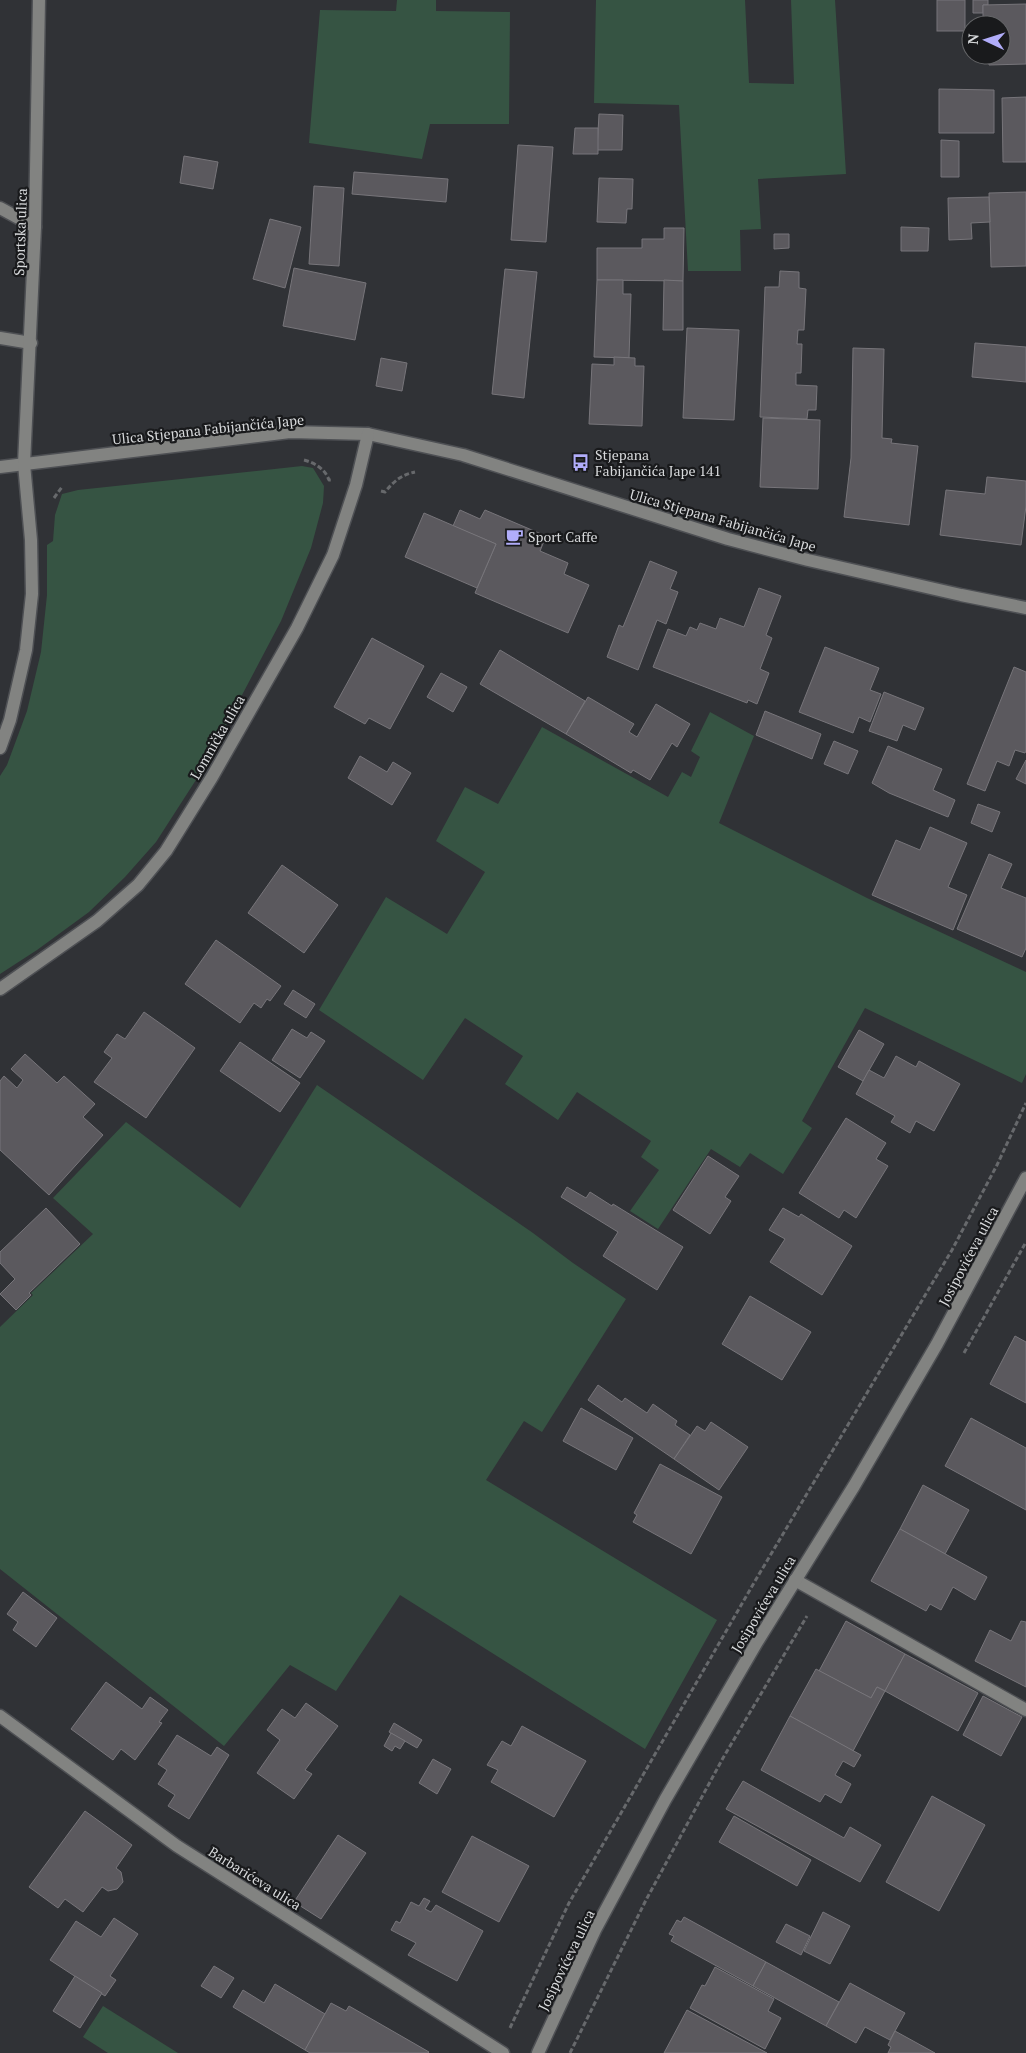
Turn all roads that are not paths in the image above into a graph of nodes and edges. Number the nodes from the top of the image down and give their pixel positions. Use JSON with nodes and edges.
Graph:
{"nodes":[{"id":1,"x":39,"y":0,"type":"edge"},
{"id":2,"x":0,"y":208,"type":"edge"},
{"id":3,"x":35,"y":227,"type":"junction"},
{"id":4,"x":0,"y":338,"type":"edge"},
{"id":5,"x":31,"y":343,"type":"junction"},
{"id":6,"x":368,"y":434,"type":"junction"},
{"id":7,"x":24,"y":464,"type":"junction"},
{"id":8,"x":0,"y":467,"type":"edge"},
{"id":9,"x":1026,"y":608,"type":"edge"},
{"id":10,"x":0,"y":748,"type":"edge"},
{"id":11,"x":0,"y":989,"type":"edge"},
{"id":12,"x":1026,"y":1178,"type":"edge"},
{"id":13,"x":795,"y":1580,"type":"junction"},
{"id":14,"x":1026,"y":1710,"type":"edge"},
{"id":15,"x":0,"y":1716,"type":"edge"},
{"id":16,"x":501,"y":2052,"type":"edge"},
{"id":17,"x":538,"y":2053,"type":"edge"}],
"edges":[{"from":1,"to":3,"type":"street","name":"Sportska ulica"},
{"from":2,"to":3,"type":"street"},
{"from":3,"to":5,"type":"street","name":"Sportska ulica"},
{"from":4,"to":5,"type":"street"},
{"from":5,"to":7,"type":"street","name":"Sportska ulica"},
{"from":6,"to":7,"type":"street","name":"Ulica Stjepana Fabijančića Jape"},
{"from":6,"to":9,"type":"street","name":"Ulica Stjepana Fabijančića Jape"},
{"from":6,"to":11,"type":"street","name":"Lomnička ulica"},
{"from":7,"to":8,"type":"street","name":"Ulica Stjepana Fabijančića Jape"},
{"from":7,"to":10,"type":"street"},
{"from":12,"to":13,"type":"street","name":"Josipovićeva ulica"},
{"from":13,"to":14,"type":"street"},
{"from":13,"to":17,"type":"street","name":"Josipovićeva ulica"},
{"from":15,"to":16,"type":"street","name":"Barbarićeva ulica"}]}
